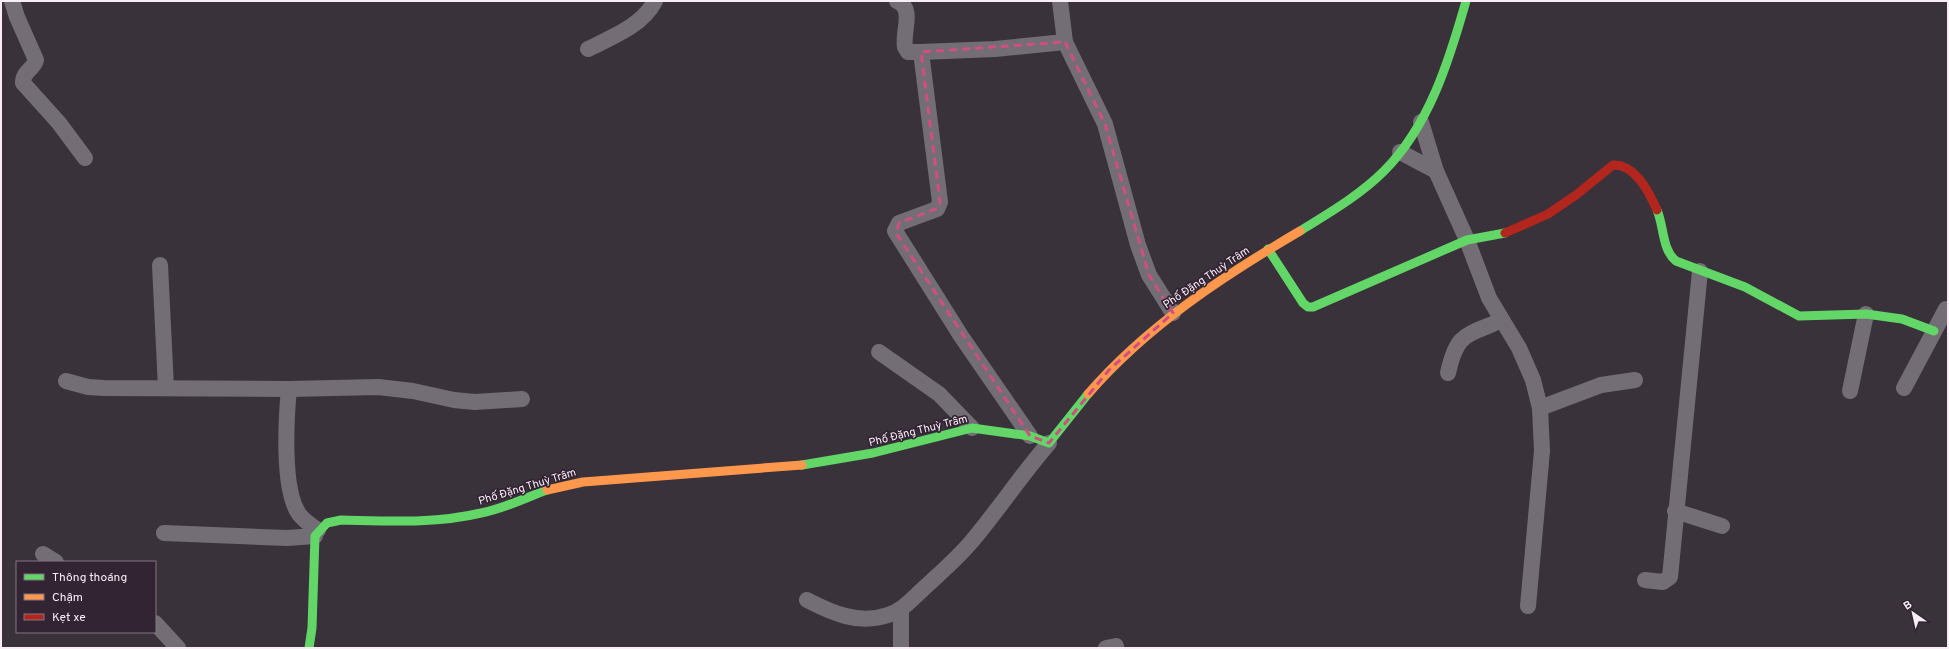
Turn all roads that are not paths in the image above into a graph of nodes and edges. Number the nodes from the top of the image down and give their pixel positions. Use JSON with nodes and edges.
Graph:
{"nodes":[{"id":1,"x":12,"y":1,"type":"edge"},
{"id":2,"x":655,"y":1,"type":"edge"},
{"id":3,"x":897,"y":1,"type":"edge"},
{"id":4,"x":1060,"y":1,"type":"edge"},
{"id":5,"x":1466,"y":1,"type":"edge"},
{"id":6,"x":1065,"y":42,"type":"junction"},
{"id":7,"x":588,"y":49,"type":"dead end"},
{"id":8,"x":921,"y":52,"type":"junction"},
{"id":9,"x":1420,"y":122,"type":"junction"},
{"id":10,"x":1400,"y":152,"type":"junction"},
{"id":11,"x":85,"y":158,"type":"dead end"},
{"id":12,"x":1436,"y":170,"type":"junction"},
{"id":13,"x":1467,"y":240,"type":"junction"},
{"id":14,"x":1268,"y":249,"type":"junction"},
{"id":15,"x":160,"y":265,"type":"dead end"},
{"id":16,"x":1700,"y":271,"type":"junction"},
{"id":17,"x":1947,"y":308,"type":"edge"},
{"id":18,"x":1173,"y":313,"type":"junction"},
{"id":19,"x":1866,"y":314,"type":"junction"},
{"id":20,"x":1502,"y":320,"type":"junction"},
{"id":21,"x":1934,"y":331,"type":"junction"},
{"id":22,"x":879,"y":352,"type":"dead end"},
{"id":23,"x":1448,"y":373,"type":"dead end"},
{"id":24,"x":1634,"y":380,"type":"dead end"},
{"id":25,"x":66,"y":381,"type":"dead end"},
{"id":26,"x":166,"y":388,"type":"junction"},
{"id":27,"x":1904,"y":388,"type":"dead end"},
{"id":28,"x":289,"y":389,"type":"junction"},
{"id":29,"x":1850,"y":390,"type":"dead end"},
{"id":30,"x":522,"y":399,"type":"dead end"},
{"id":31,"x":1540,"y":408,"type":"junction"},
{"id":32,"x":972,"y":428,"type":"junction"},
{"id":33,"x":1030,"y":436,"type":"junction"},
{"id":34,"x":1049,"y":443,"type":"junction"},
{"id":35,"x":1676,"y":511,"type":"junction"},
{"id":36,"x":1722,"y":526,"type":"dead end"},
{"id":37,"x":164,"y":533,"type":"dead end"},
{"id":38,"x":317,"y":533,"type":"junction"},
{"id":39,"x":1645,"y":580,"type":"dead end"},
{"id":40,"x":807,"y":600,"type":"dead end"},
{"id":41,"x":1528,"y":606,"type":"dead end"},
{"id":42,"x":901,"y":609,"type":"junction"},
{"id":43,"x":156,"y":624,"type":"edge"},
{"id":44,"x":178,"y":648,"type":"edge"},
{"id":45,"x":309,"y":648,"type":"edge"},
{"id":46,"x":901,"y":648,"type":"edge"}],
"edges":[{"from":1,"to":11,"type":"street"},
{"from":2,"to":7,"type":"street"},
{"from":3,"to":8,"type":"street"},
{"from":4,"to":6,"type":"street"},
{"from":5,"to":9,"type":"street","name":"Phố Đặng Thuỳ Trâm"},
{"from":6,"to":8,"type":"street"},
{"from":6,"to":18,"type":"street"},
{"from":8,"to":33,"type":"street"},
{"from":9,"to":10,"type":"street","name":"Phố Đặng Thuỳ Trâm"},
{"from":9,"to":12,"type":"street"},
{"from":10,"to":12,"type":"street"},
{"from":10,"to":14,"type":"street","name":"Phố Đặng Thuỳ Trâm"},
{"from":12,"to":13,"type":"street"},
{"from":13,"to":14,"type":"street"},
{"from":13,"to":16,"type":"street"},
{"from":13,"to":20,"type":"street"},
{"from":14,"to":18,"type":"street","name":"Phố Đặng Thuỳ Trâm"},
{"from":15,"to":26,"type":"street"},
{"from":16,"to":19,"type":"street"},
{"from":16,"to":35,"type":"street"},
{"from":17,"to":21,"type":"street"},
{"from":18,"to":34,"type":"street","name":"Phố Đặng Thuỳ Trâm"},
{"from":19,"to":21,"type":"street"},
{"from":19,"to":29,"type":"street"},
{"from":20,"to":23,"type":"street"},
{"from":20,"to":31,"type":"street"},
{"from":21,"to":27,"type":"street"},
{"from":22,"to":32,"type":"street"},
{"from":24,"to":31,"type":"street"},
{"from":25,"to":26,"type":"street"},
{"from":26,"to":28,"type":"street"},
{"from":28,"to":30,"type":"street"},
{"from":28,"to":38,"type":"street"},
{"from":31,"to":41,"type":"street"},
{"from":32,"to":33,"type":"street","name":"Phố Đặng Thuỳ Trâm"},
{"from":32,"to":38,"type":"street","name":"Phố Đặng Thuỳ Trâm"},
{"from":33,"to":34,"type":"street","name":"Phố Đặng Thuỳ Trâm"},
{"from":34,"to":42,"type":"street"},
{"from":35,"to":36,"type":"street"},
{"from":35,"to":39,"type":"street"},
{"from":37,"to":38,"type":"street"},
{"from":38,"to":45,"type":"street"},
{"from":40,"to":42,"type":"street"},
{"from":42,"to":46,"type":"street"},
{"from":43,"to":44,"type":"street"}]}
